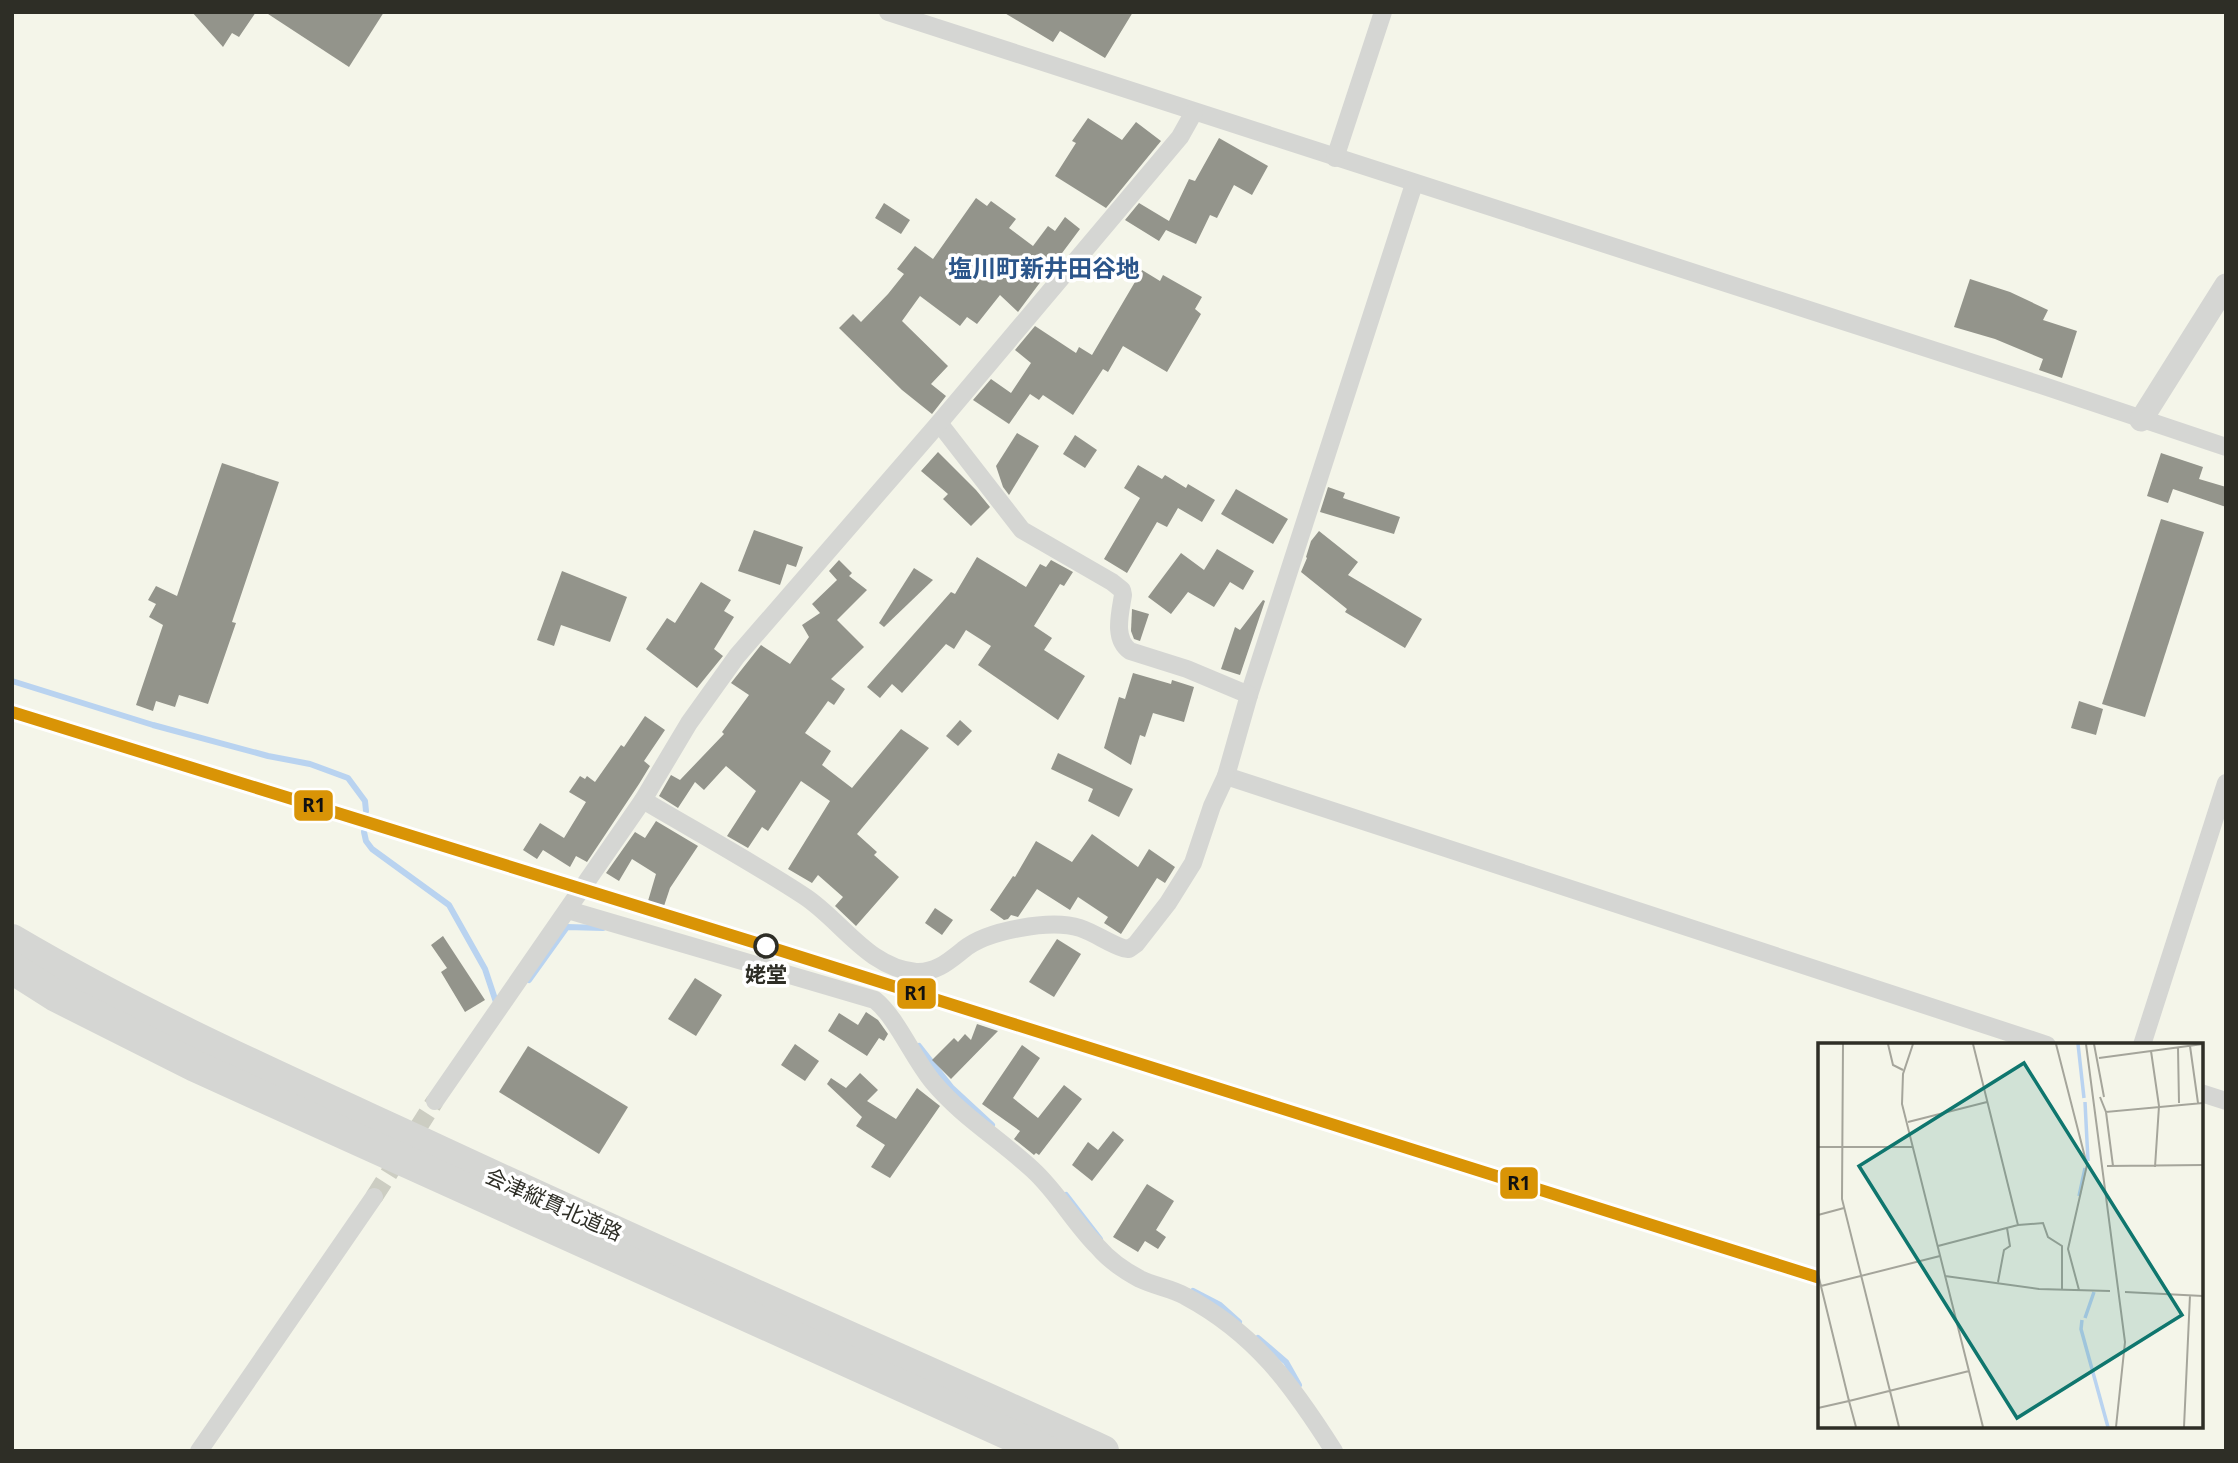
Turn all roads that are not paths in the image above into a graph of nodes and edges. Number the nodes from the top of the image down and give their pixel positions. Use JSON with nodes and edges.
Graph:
{"nodes":[{"id":1,"x":888,"y":12,"type":"edge"},
{"id":2,"x":1383,"y":12,"type":"edge"},
{"id":3,"x":1194,"y":112,"type":"junction"},
{"id":4,"x":1335,"y":158,"type":"junction"},
{"id":5,"x":1414,"y":184,"type":"junction"},
{"id":6,"x":2226,"y":285,"type":"edge"},
{"id":7,"x":2141,"y":420,"type":"junction"},
{"id":8,"x":939,"y":423,"type":"junction"},
{"id":9,"x":2226,"y":447,"type":"edge"},
{"id":10,"x":1249,"y":695,"type":"junction"},
{"id":11,"x":1226,"y":776,"type":"junction"},
{"id":12,"x":2226,"y":783,"type":"edge"},
{"id":13,"x":643,"y":800,"type":"junction"},
{"id":14,"x":568,"y":910,"type":"junction"},
{"id":15,"x":12,"y":940,"type":"edge"},
{"id":16,"x":12,"y":968,"type":"edge"},
{"id":17,"x":2041,"y":1043,"type":"edge"},
{"id":18,"x":2143,"y":1043,"type":"edge"},
{"id":19,"x":2203,"y":1094,"type":"edge"},
{"id":20,"x":435,"y":1101,"type":"tunnel mouth"},
{"id":21,"x":2226,"y":1101,"type":"edge"},
{"id":22,"x":374,"y":1197,"type":"tunnel mouth"},
{"id":23,"x":199,"y":1451,"type":"edge"},
{"id":24,"x":1046,"y":1451,"type":"edge"},
{"id":25,"x":1103,"y":1451,"type":"edge"},
{"id":26,"x":1334,"y":1451,"type":"edge"}],
"edges":[{"from":1,"to":3,"type":"street"},
{"from":2,"to":4,"type":"street"},
{"from":3,"to":4,"type":"street"},
{"from":3,"to":8,"type":"street"},
{"from":4,"to":5,"type":"street"},
{"from":5,"to":7,"type":"street"},
{"from":5,"to":10,"type":"street"},
{"from":6,"to":7,"type":"street"},
{"from":7,"to":9,"type":"street"},
{"from":8,"to":10,"type":"street"},
{"from":8,"to":13,"type":"street"},
{"from":10,"to":11,"type":"street"},
{"from":11,"to":13,"type":"street"},
{"from":11,"to":17,"type":"street"},
{"from":12,"to":18,"type":"street"},
{"from":13,"to":14,"type":"street"},
{"from":14,"to":20,"type":"street"},
{"from":14,"to":26,"type":"street"},
{"from":15,"to":25,"type":"highway","name":"会津縦貫北道路"},
{"from":16,"to":24,"type":"highway","name":"会津縦貫北道路"},
{"from":19,"to":21,"type":"street"},
{"from":22,"to":23,"type":"street"}]}
